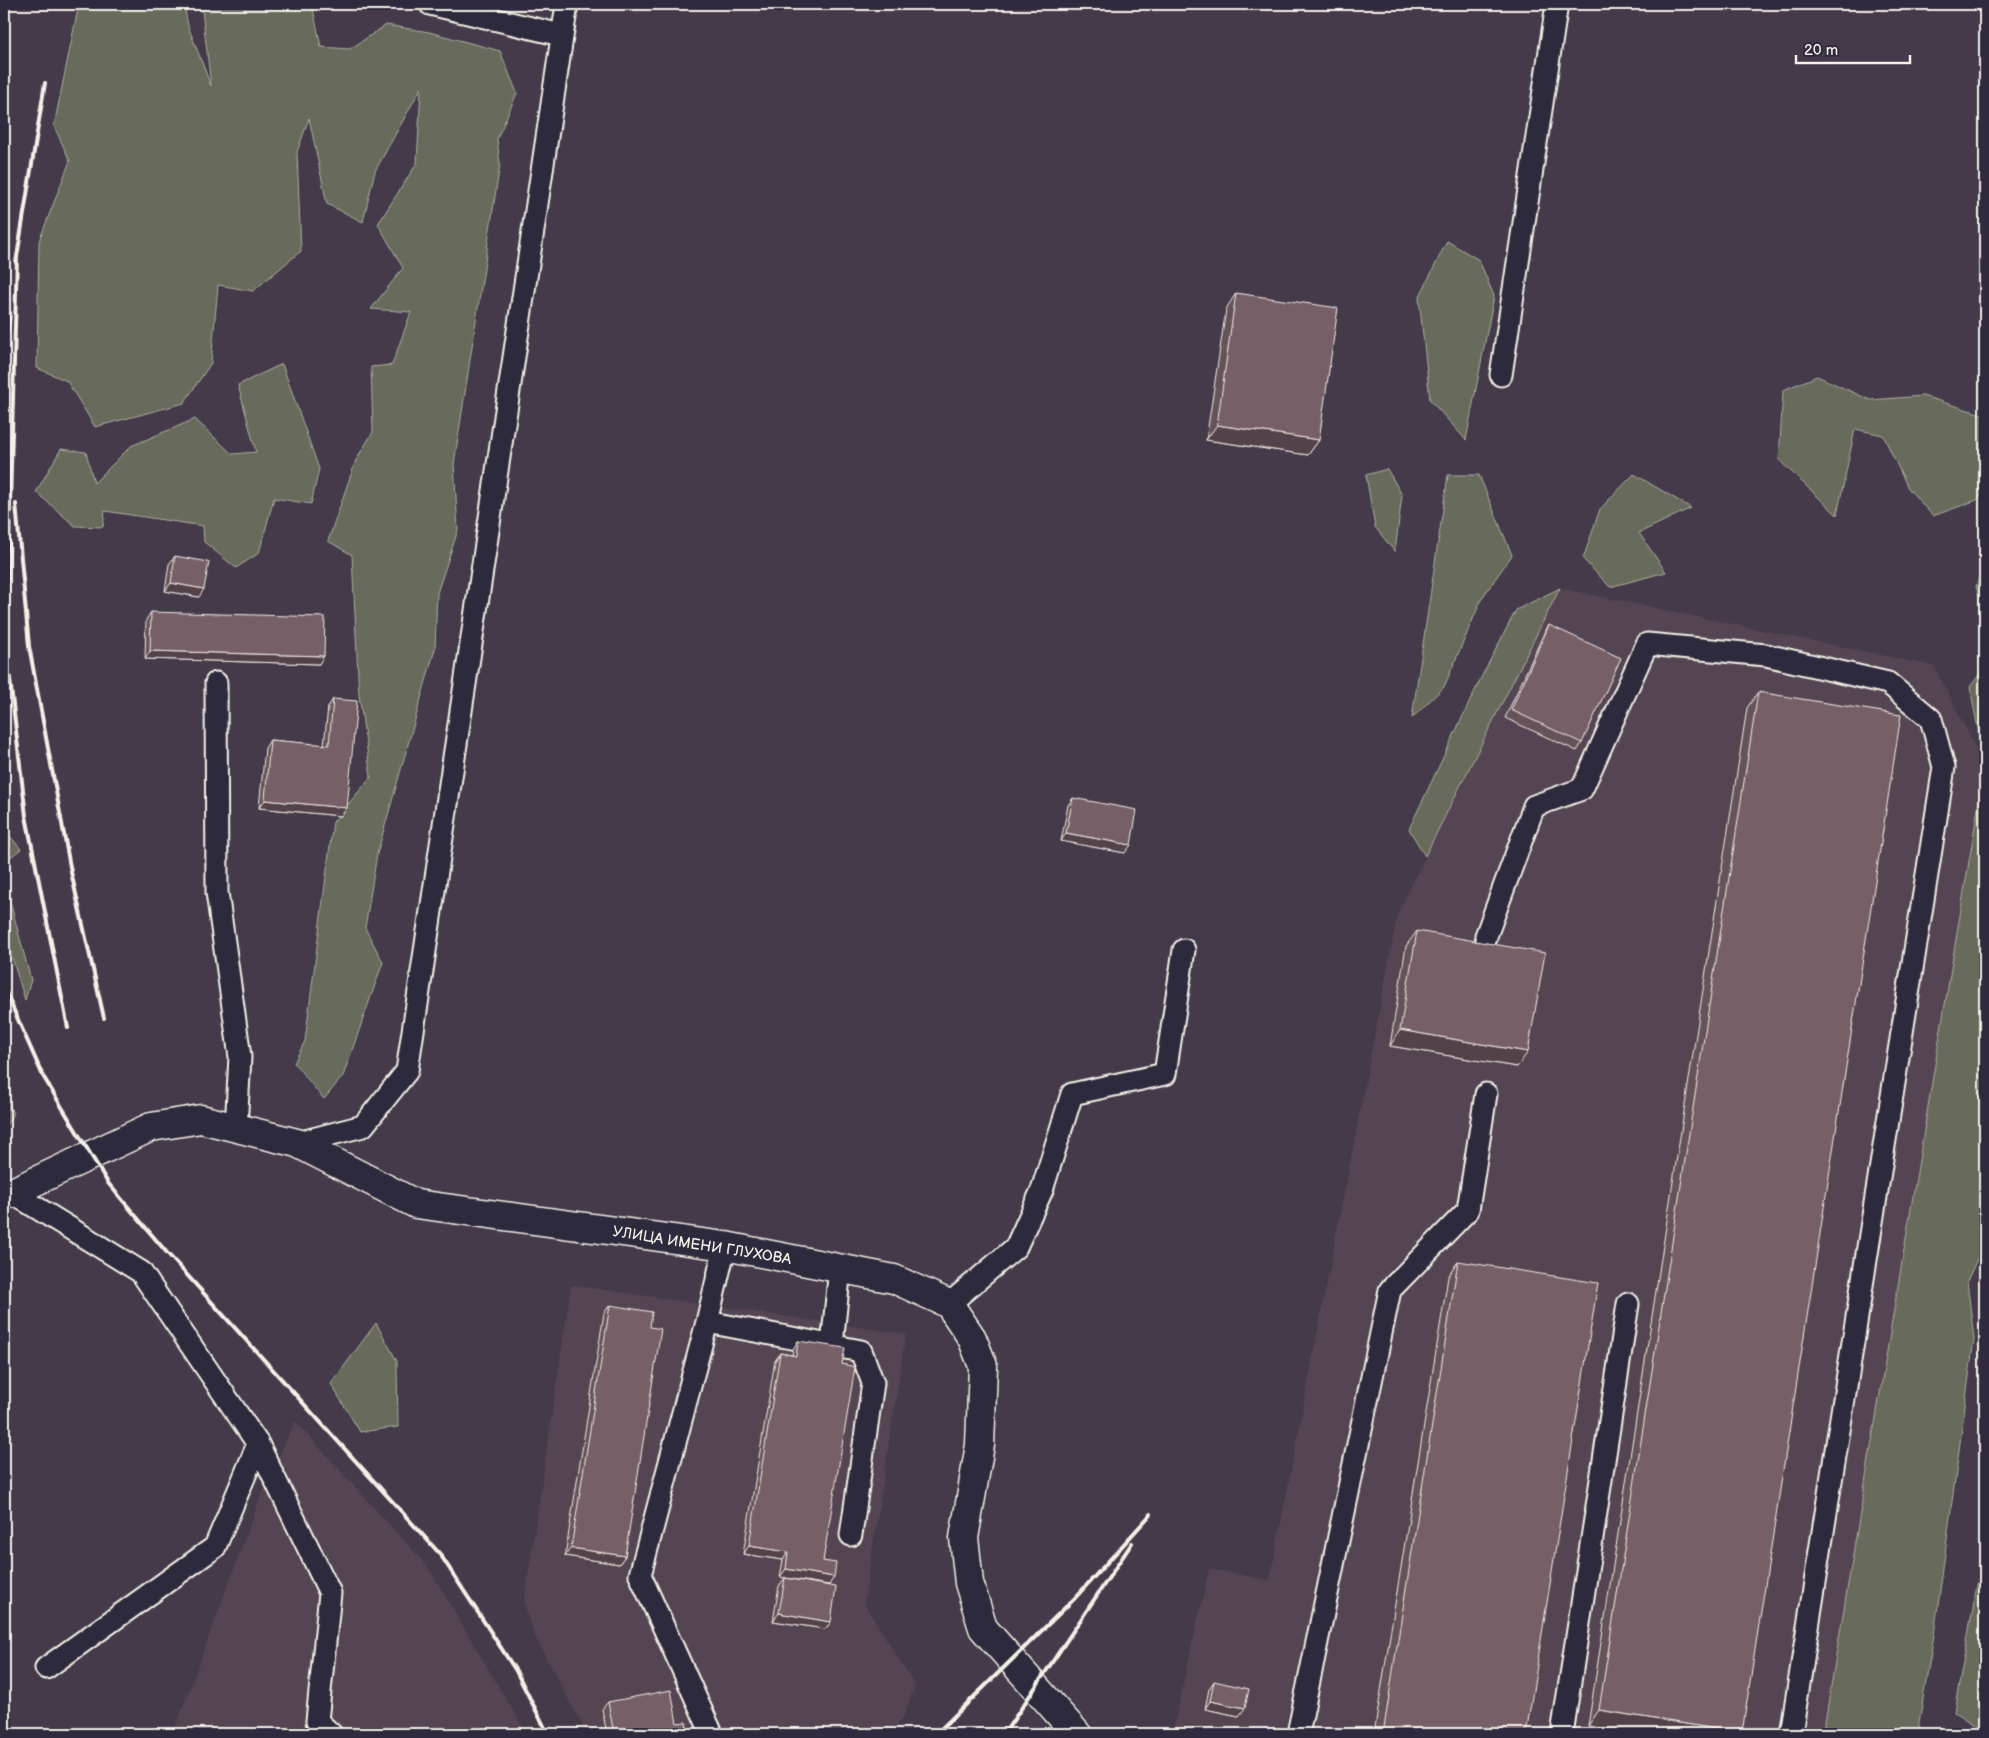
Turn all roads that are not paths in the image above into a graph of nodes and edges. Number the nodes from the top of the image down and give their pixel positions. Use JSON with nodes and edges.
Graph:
{"nodes":[{"id":1,"x":430,"y":4,"type":"edge"},
{"id":2,"x":567,"y":4,"type":"edge"},
{"id":3,"x":1556,"y":4,"type":"edge"},
{"id":4,"x":561,"y":35,"type":"junction"},
{"id":5,"x":1501,"y":375,"type":"dead end"},
{"id":6,"x":216,"y":683,"type":"dead end"},
{"id":7,"x":1486,"y":936,"type":"dead end"},
{"id":8,"x":1184,"y":950,"type":"dead end"},
{"id":9,"x":1486,"y":1094,"type":"dead end"},
{"id":10,"x":236,"y":1128,"type":"junction"},
{"id":11,"x":297,"y":1144,"type":"junction"},
{"id":12,"x":8,"y":1194,"type":"edge"},
{"id":13,"x":725,"y":1246,"type":"junction"},
{"id":14,"x":840,"y":1268,"type":"junction"},
{"id":15,"x":949,"y":1304,"type":"junction"},
{"id":16,"x":1628,"y":1304,"type":"dead end"},
{"id":17,"x":708,"y":1322,"type":"junction"},
{"id":18,"x":832,"y":1345,"type":"junction"},
{"id":19,"x":258,"y":1444,"type":"junction"},
{"id":20,"x":852,"y":1535,"type":"dead end"},
{"id":21,"x":46,"y":1668,"type":"dead end"},
{"id":22,"x":331,"y":1734,"type":"edge"},
{"id":23,"x":712,"y":1734,"type":"edge"},
{"id":24,"x":1077,"y":1734,"type":"edge"},
{"id":25,"x":1298,"y":1734,"type":"edge"},
{"id":26,"x":1562,"y":1734,"type":"edge"},
{"id":27,"x":1792,"y":1734,"type":"edge"}],
"edges":[{"from":1,"to":4,"type":"lane"},
{"from":2,"to":4,"type":"lane"},
{"from":3,"to":5,"type":"lane"},
{"from":4,"to":11,"type":"lane"},
{"from":6,"to":10,"type":"lane"},
{"from":7,"to":27,"type":"lane"},
{"from":8,"to":15,"type":"lane"},
{"from":9,"to":25,"type":"lane"},
{"from":10,"to":11,"type":"street","name":"УЛИЦА ИМЕНИ ГЛУХОВА"},
{"from":10,"to":12,"type":"street","name":"УЛИЦА ИМЕНИ ГЛУХОВА"},
{"from":11,"to":13,"type":"street","name":"УЛИЦА ИМЕНИ ГЛУХОВА"},
{"from":12,"to":19,"type":"lane"},
{"from":13,"to":14,"type":"street","name":"УЛИЦА ИМЕНИ ГЛУХОВА"},
{"from":13,"to":17,"type":"lane"},
{"from":14,"to":15,"type":"street","name":"УЛИЦА ИМЕНИ ГЛУХОВА"},
{"from":14,"to":18,"type":"lane"},
{"from":15,"to":24,"type":"street"},
{"from":16,"to":26,"type":"lane"},
{"from":17,"to":18,"type":"lane"},
{"from":17,"to":23,"type":"lane"},
{"from":18,"to":20,"type":"lane"},
{"from":19,"to":21,"type":"lane"},
{"from":19,"to":22,"type":"lane"}]}
